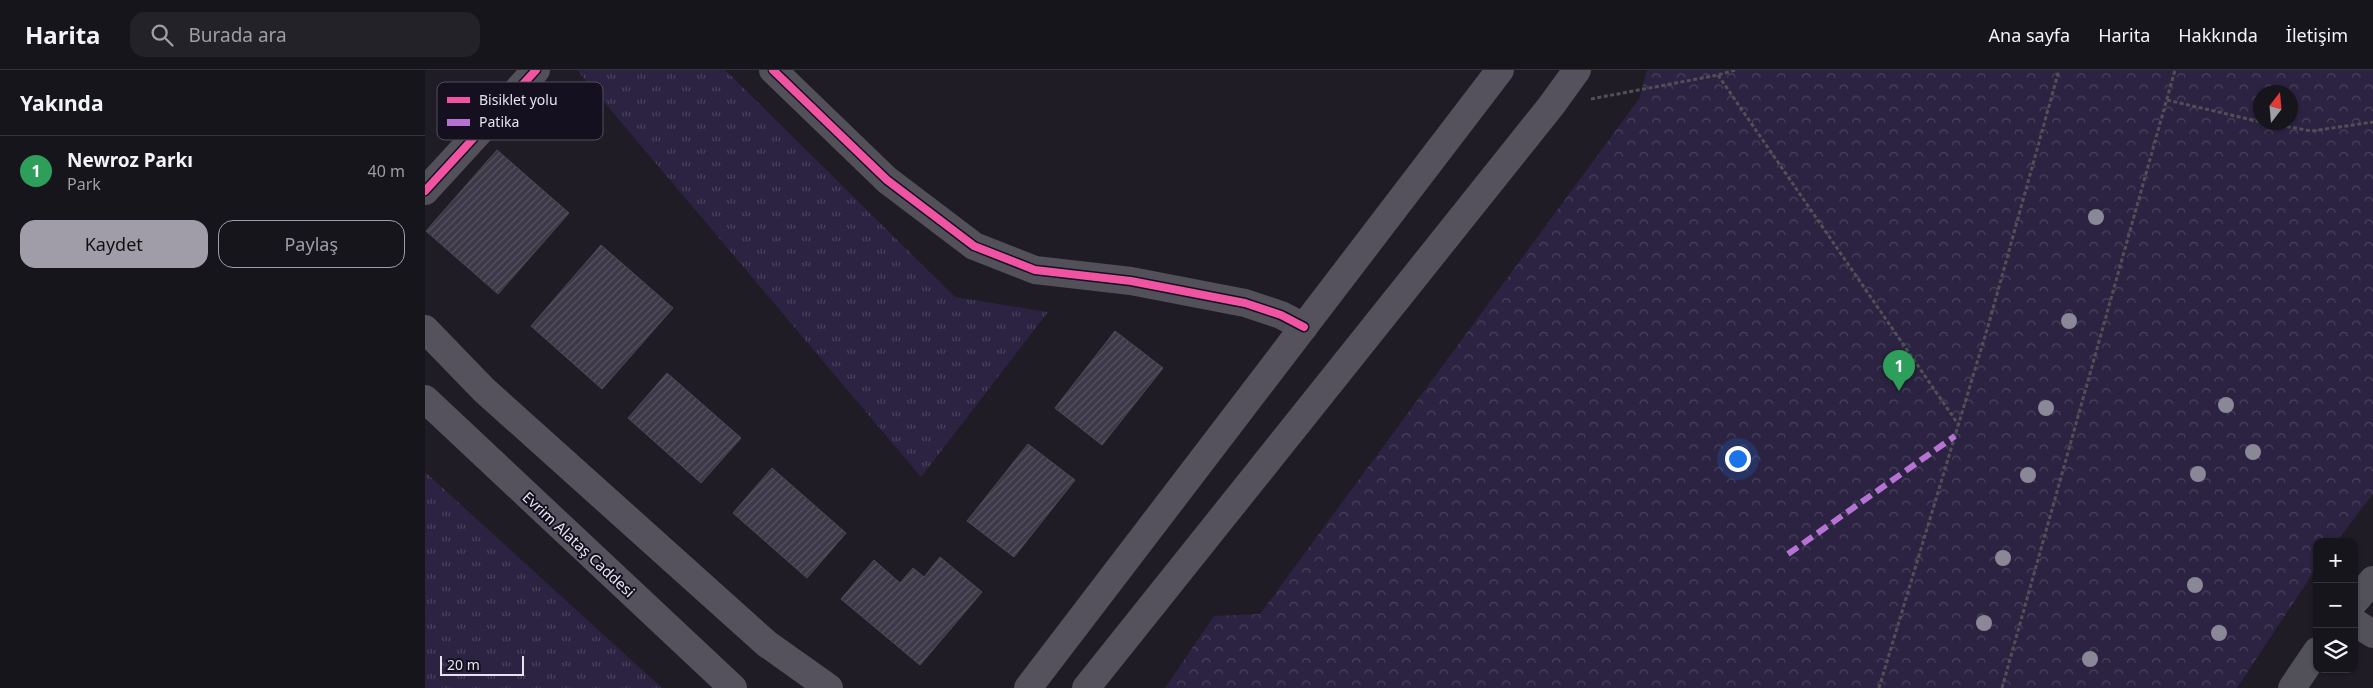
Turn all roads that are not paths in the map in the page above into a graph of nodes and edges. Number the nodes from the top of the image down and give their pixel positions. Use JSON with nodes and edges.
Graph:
{"nodes":[{"id":1,"x":536,"y":70,"type":"edge"},
{"id":2,"x":773,"y":70,"type":"edge"},
{"id":3,"x":1500,"y":70,"type":"edge"},
{"id":4,"x":1577,"y":70,"type":"edge"},
{"id":5,"x":525,"y":82,"type":"edge"},
{"id":6,"x":472,"y":140,"type":"edge"},
{"id":7,"x":425,"y":191,"type":"edge"},
{"id":8,"x":1304,"y":328,"type":"junction"},
{"id":9,"x":425,"y":329,"type":"edge"},
{"id":10,"x":425,"y":399,"type":"edge"},
{"id":11,"x":2373,"y":580,"type":"edge"},
{"id":12,"x":2358,"y":597,"type":"edge"},
{"id":13,"x":2358,"y":625,"type":"edge"},
{"id":14,"x":2373,"y":634,"type":"edge"},
{"id":15,"x":2313,"y":657,"type":"edge"},
{"id":16,"x":733,"y":688,"type":"edge"},
{"id":17,"x":829,"y":688,"type":"edge"},
{"id":18,"x":1028,"y":688,"type":"edge"},
{"id":19,"x":1086,"y":688,"type":"edge"},
{"id":20,"x":2292,"y":688,"type":"edge"}],
"edges":[{"from":1,"to":5,"type":"street"},
{"from":2,"to":8,"type":"street"},
{"from":3,"to":8,"type":"main road"},
{"from":4,"to":19,"type":"main road"},
{"from":6,"to":7,"type":"street"},
{"from":8,"to":18,"type":"main road"},
{"from":9,"to":17,"type":"main road"},
{"from":10,"to":16,"type":"main road","name":"Evrim Alataş Caddesi"},
{"from":11,"to":12,"type":"street"},
{"from":13,"to":14,"type":"street"},
{"from":15,"to":20,"type":"street"}]}
